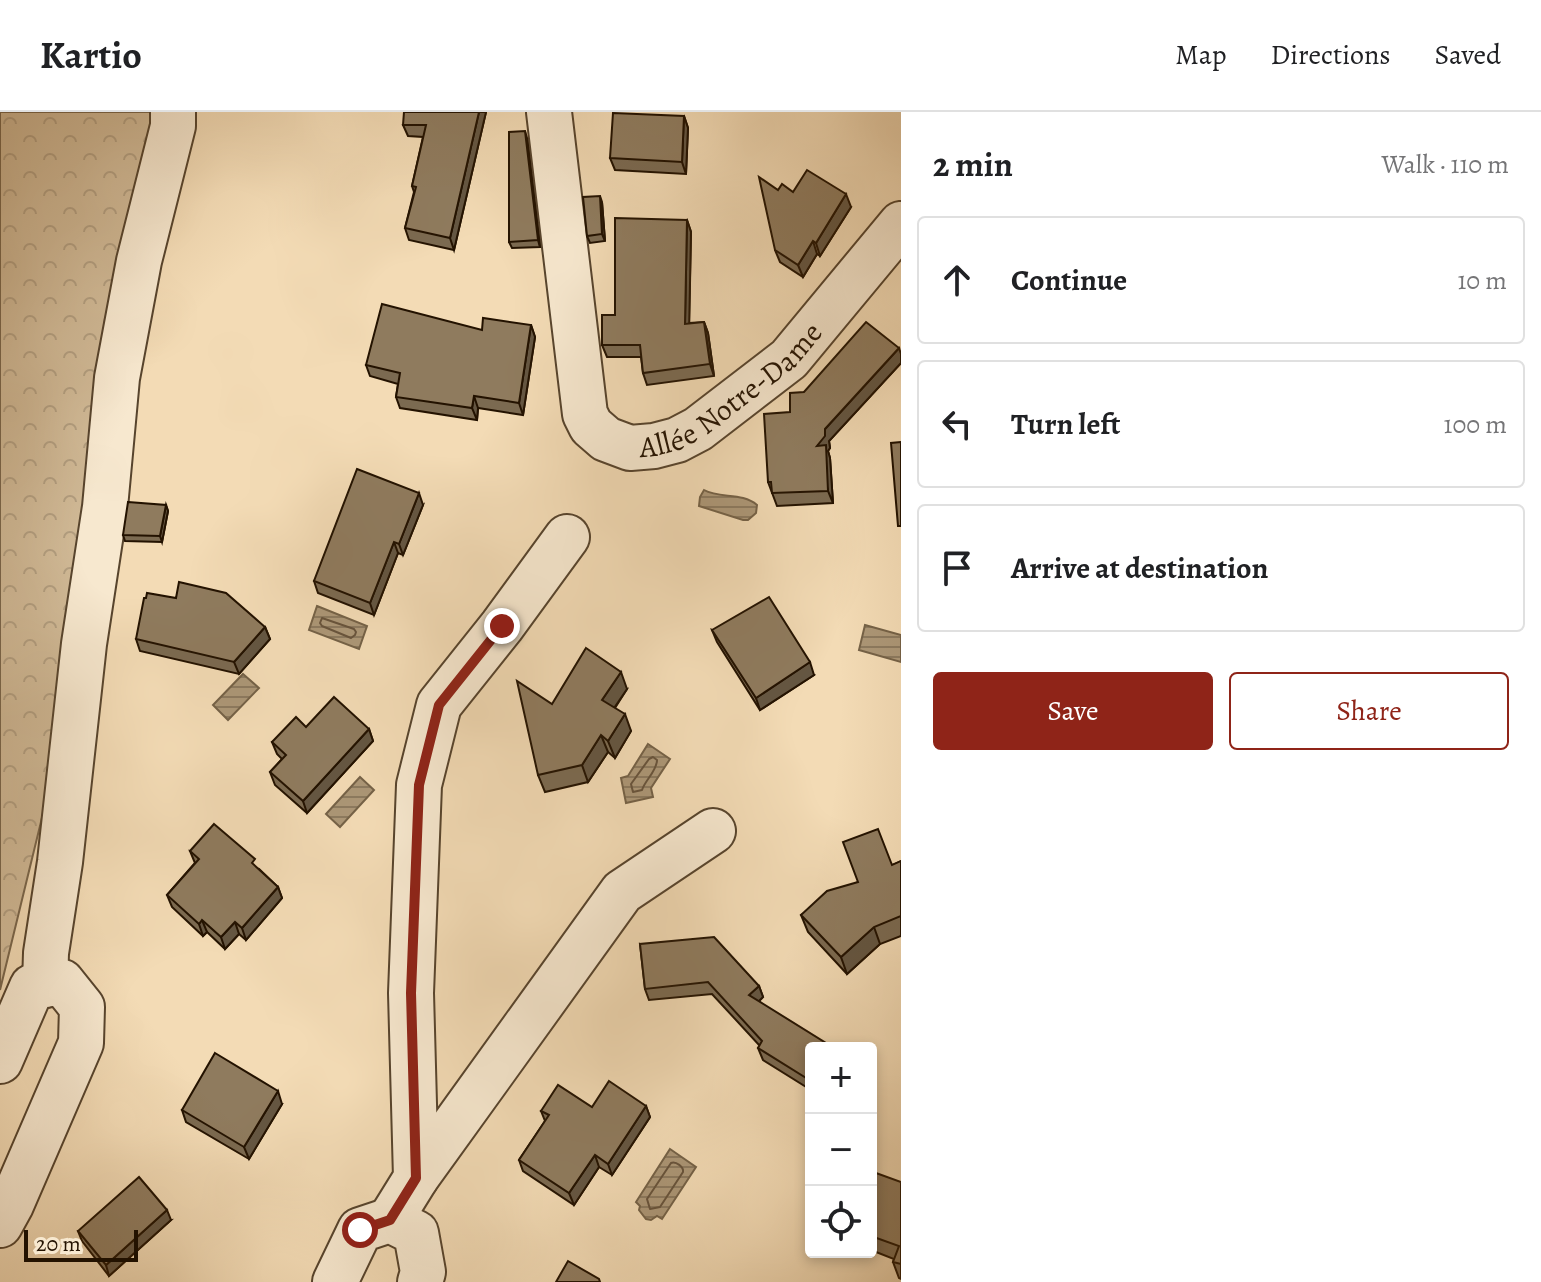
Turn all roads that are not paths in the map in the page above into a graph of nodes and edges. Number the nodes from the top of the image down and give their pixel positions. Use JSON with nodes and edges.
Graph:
{"nodes":[{"id":1,"x":173,"y":112,"type":"edge"},
{"id":2,"x":549,"y":112,"type":"edge"},
{"id":3,"x":901,"y":224,"type":"edge"},
{"id":4,"x":567,"y":537,"type":"dead end"},
{"id":5,"x":713,"y":831,"type":"dead end"},
{"id":6,"x":45,"y":985,"type":"junction"},
{"id":7,"x":0,"y":1061,"type":"edge"},
{"id":8,"x":416,"y":1178,"type":"junction"},
{"id":9,"x":390,"y":1220,"type":"junction"},
{"id":10,"x":0,"y":1225,"type":"edge"},
{"id":11,"x":335,"y":1282,"type":"edge"},
{"id":12,"x":420,"y":1282,"type":"edge"}],
"edges":[{"from":1,"to":6,"type":"street"},
{"from":2,"to":3,"type":"street","name":"Allée Notre-Dame"},
{"from":4,"to":8,"type":"street"},
{"from":5,"to":8,"type":"street"},
{"from":6,"to":7,"type":"street"},
{"from":6,"to":10,"type":"street"},
{"from":8,"to":9,"type":"street"},
{"from":9,"to":11,"type":"street"},
{"from":9,"to":12,"type":"street"}]}
